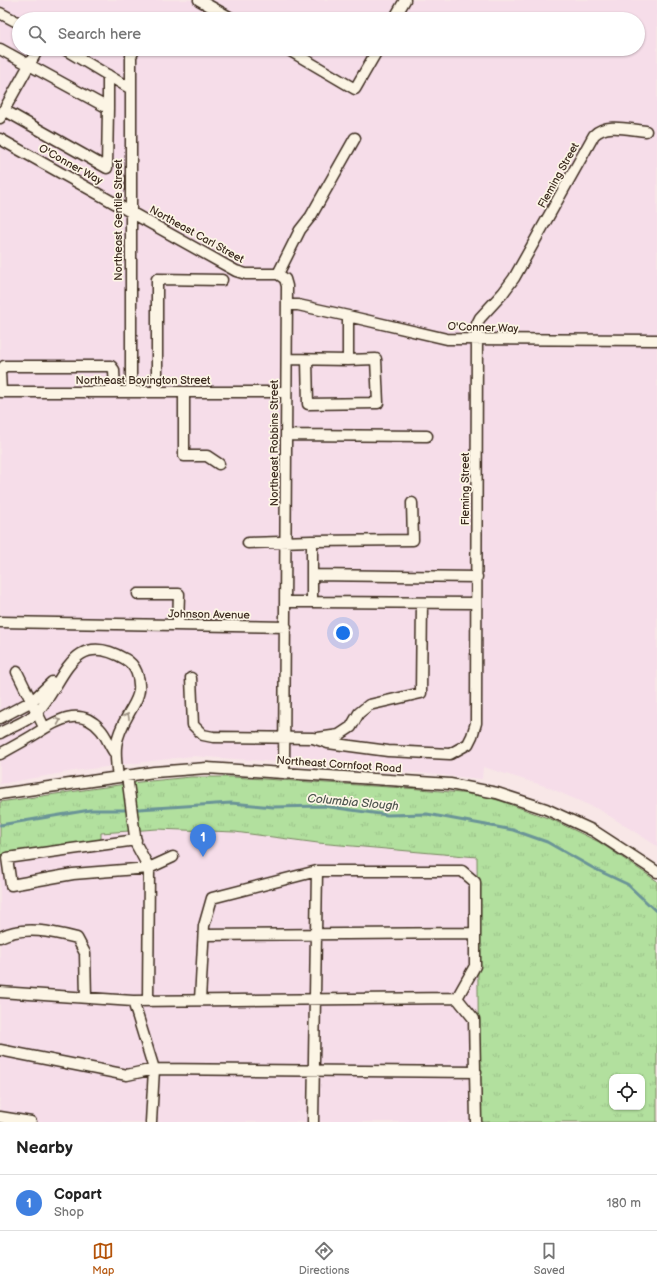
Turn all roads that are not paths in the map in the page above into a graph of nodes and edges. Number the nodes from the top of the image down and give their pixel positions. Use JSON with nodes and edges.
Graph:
{"nodes":[{"id":1,"x":199,"y":0,"type":"edge"},
{"id":2,"x":405,"y":0,"type":"edge"},
{"id":3,"x":220,"y":12,"type":"edge"},
{"id":4,"x":398,"y":12,"type":"edge"},
{"id":5,"x":0,"y":13,"type":"edge"},
{"id":6,"x":12,"y":19,"type":"edge"},
{"id":7,"x":0,"y":48,"type":"edge"},
{"id":8,"x":12,"y":55,"type":"edge"},
{"id":9,"x":14,"y":56,"type":"edge"},
{"id":10,"x":34,"y":56,"type":"edge"},
{"id":11,"x":76,"y":56,"type":"edge"},
{"id":12,"x":131,"y":56,"type":"edge"},
{"id":13,"x":299,"y":56,"type":"edge"},
{"id":14,"x":374,"y":56,"type":"edge"},
{"id":15,"x":30,"y":65,"type":"junction"},
{"id":16,"x":108,"y":75,"type":"junction"},
{"id":17,"x":131,"y":89,"type":"junction"},
{"id":18,"x":108,"y":108,"type":"junction"},
{"id":19,"x":2,"y":114,"type":"edge"},
{"id":20,"x":646,"y":131,"type":"dead end"},
{"id":21,"x":355,"y":138,"type":"dead end"},
{"id":22,"x":0,"y":139,"type":"edge"},
{"id":23,"x":130,"y":210,"type":"junction"},
{"id":24,"x":278,"y":274,"type":"junction"},
{"id":25,"x":222,"y":280,"type":"dead end"},
{"id":26,"x":287,"y":305,"type":"junction"},
{"id":27,"x":348,"y":316,"type":"junction"},
{"id":28,"x":476,"y":340,"type":"junction"},
{"id":29,"x":657,"y":340,"type":"edge"},
{"id":30,"x":286,"y":360,"type":"junction"},
{"id":31,"x":307,"y":360,"type":"junction"},
{"id":32,"x":348,"y":360,"type":"junction"},
{"id":33,"x":0,"y":392,"type":"edge"},
{"id":34,"x":115,"y":392,"type":"junction"},
{"id":35,"x":131,"y":392,"type":"junction"},
{"id":36,"x":157,"y":392,"type":"junction"},
{"id":37,"x":184,"y":392,"type":"junction"},
{"id":38,"x":286,"y":392,"type":"junction"},
{"id":39,"x":286,"y":435,"type":"junction"},
{"id":40,"x":427,"y":436,"type":"dead end"},
{"id":41,"x":219,"y":464,"type":"dead end"},
{"id":42,"x":412,"y":503,"type":"dead end"},
{"id":43,"x":286,"y":541,"type":"junction"},
{"id":44,"x":312,"y":541,"type":"junction"},
{"id":45,"x":248,"y":542,"type":"dead end"},
{"id":46,"x":312,"y":575,"type":"junction"},
{"id":47,"x":477,"y":577,"type":"junction"},
{"id":48,"x":138,"y":594,"type":"dead end"},
{"id":49,"x":286,"y":602,"type":"junction"},
{"id":50,"x":312,"y":602,"type":"junction"},
{"id":51,"x":422,"y":603,"type":"junction"},
{"id":52,"x":475,"y":603,"type":"junction"},
{"id":53,"x":0,"y":622,"type":"edge"},
{"id":54,"x":178,"y":625,"type":"junction"},
{"id":55,"x":286,"y":627,"type":"junction"},
{"id":56,"x":65,"y":669,"type":"junction"},
{"id":57,"x":18,"y":672,"type":"dead end"},
{"id":58,"x":191,"y":678,"type":"dead end"},
{"id":59,"x":32,"y":701,"type":"junction"},
{"id":60,"x":36,"y":713,"type":"junction"},
{"id":61,"x":0,"y":718,"type":"edge"},
{"id":62,"x":44,"y":727,"type":"junction"},
{"id":63,"x":0,"y":733,"type":"edge"},
{"id":64,"x":285,"y":738,"type":"junction"},
{"id":65,"x":313,"y":738,"type":"junction"},
{"id":66,"x":114,"y":752,"type":"junction"},
{"id":67,"x":0,"y":754,"type":"edge"},
{"id":68,"x":284,"y":772,"type":"junction"},
{"id":69,"x":123,"y":776,"type":"junction"},
{"id":70,"x":0,"y":794,"type":"edge"},
{"id":71,"x":135,"y":837,"type":"junction"},
{"id":72,"x":173,"y":857,"type":"dead end"},
{"id":73,"x":149,"y":868,"type":"junction"},
{"id":74,"x":317,"y":871,"type":"junction"},
{"id":75,"x":657,"y":872,"type":"edge"},
{"id":76,"x":475,"y":933,"type":"junction"},
{"id":77,"x":316,"y":934,"type":"junction"},
{"id":78,"x":204,"y":935,"type":"junction"},
{"id":79,"x":0,"y":937,"type":"edge"},
{"id":80,"x":0,"y":992,"type":"edge"},
{"id":81,"x":86,"y":998,"type":"junction"},
{"id":82,"x":457,"y":998,"type":"junction"},
{"id":83,"x":315,"y":999,"type":"junction"},
{"id":84,"x":200,"y":1000,"type":"junction"},
{"id":85,"x":133,"y":1001,"type":"junction"},
{"id":86,"x":148,"y":1001,"type":"junction"},
{"id":87,"x":0,"y":1050,"type":"edge"},
{"id":88,"x":154,"y":1069,"type":"junction"},
{"id":89,"x":314,"y":1070,"type":"junction"},
{"id":90,"x":476,"y":1072,"type":"junction"},
{"id":91,"x":0,"y":1116,"type":"edge"},
{"id":92,"x":31,"y":1122,"type":"edge"},
{"id":93,"x":151,"y":1122,"type":"edge"},
{"id":94,"x":313,"y":1122,"type":"edge"},
{"id":95,"x":476,"y":1122,"type":"edge"}],
"edges":[{"from":1,"to":3,"type":"street"},
{"from":2,"to":4,"type":"street"},
{"from":5,"to":6,"type":"street"},
{"from":7,"to":8,"type":"street"},
{"from":9,"to":15,"type":"street"},
{"from":10,"to":15,"type":"street"},
{"from":11,"to":16,"type":"street"},
{"from":12,"to":17,"type":"street","name":"Northeast Gentile Street"},
{"from":13,"to":14,"type":"street"},
{"from":15,"to":18,"type":"street"},
{"from":15,"to":19,"type":"street"},
{"from":16,"to":17,"type":"street"},
{"from":16,"to":18,"type":"street"},
{"from":17,"to":23,"type":"street","name":"Northeast Gentile Street"},
{"from":18,"to":19,"type":"street"},
{"from":20,"to":28,"type":"street","name":"Fleming Street"},
{"from":21,"to":24,"type":"street"},
{"from":22,"to":23,"type":"street","name":"O'Conner Way"},
{"from":23,"to":24,"type":"street","name":"Northeast Carl Street"},
{"from":23,"to":35,"type":"street","name":"Northeast Gentile Street"},
{"from":24,"to":26,"type":"street","name":"Northeast Robbins Street"},
{"from":25,"to":36,"type":"street"},
{"from":26,"to":27,"type":"street","name":"O'Conner Way"},
{"from":26,"to":30,"type":"street","name":"Northeast Robbins Street"},
{"from":27,"to":28,"type":"street","name":"O'Conner Way"},
{"from":27,"to":32,"type":"street"},
{"from":28,"to":29,"type":"street","name":"O'Conner Way"},
{"from":28,"to":47,"type":"street","name":"Fleming Street"},
{"from":30,"to":31,"type":"street"},
{"from":30,"to":38,"type":"street","name":"Northeast Robbins Street"},
{"from":31,"to":32,"type":"street"},
{"from":31,"to":32,"type":"street"},
{"from":33,"to":34,"type":"street","name":"Northeast Boyington Street"},
{"from":33,"to":34,"type":"street"},
{"from":34,"to":35,"type":"street","name":"Northeast Boyington Street"},
{"from":35,"to":36,"type":"street","name":"Northeast Boyington Street"},
{"from":36,"to":37,"type":"street","name":"Northeast Boyington Street"},
{"from":37,"to":38,"type":"street","name":"Northeast Boyington Street"},
{"from":37,"to":41,"type":"street"},
{"from":38,"to":39,"type":"street","name":"Northeast Robbins Street"},
{"from":39,"to":40,"type":"street"},
{"from":39,"to":43,"type":"street","name":"Northeast Robbins Street"},
{"from":42,"to":44,"type":"street"},
{"from":43,"to":44,"type":"street"},
{"from":43,"to":45,"type":"street"},
{"from":43,"to":49,"type":"street","name":"Northeast Robbins Street"},
{"from":44,"to":46,"type":"street"},
{"from":46,"to":47,"type":"street"},
{"from":46,"to":50,"type":"street"},
{"from":47,"to":52,"type":"street","name":"Fleming Street"},
{"from":48,"to":54,"type":"street"},
{"from":49,"to":50,"type":"street"},
{"from":49,"to":55,"type":"street","name":"Northeast Robbins Street"},
{"from":50,"to":51,"type":"street"},
{"from":51,"to":52,"type":"street"},
{"from":51,"to":65,"type":"street"},
{"from":52,"to":65,"type":"street","name":"Fleming Street"},
{"from":53,"to":54,"type":"street","name":"Johnson Avenue"},
{"from":54,"to":55,"type":"street","name":"Johnson Avenue"},
{"from":55,"to":64,"type":"street","name":"Northeast Robbins Street"},
{"from":56,"to":59,"type":"street"},
{"from":56,"to":60,"type":"street"},
{"from":66,"to":56,"type":"street","one_way":true},
{"from":57,"to":59,"type":"street"},
{"from":58,"to":64,"type":"street","name":"Fleming Street"},
{"from":59,"to":60,"type":"street"},
{"from":59,"to":61,"type":"street"},
{"from":60,"to":62,"type":"street"},
{"from":60,"to":63,"type":"street"},
{"from":62,"to":66,"type":"street","one_way":true},
{"from":62,"to":67,"type":"street"},
{"from":64,"to":65,"type":"street","name":"Fleming Street"},
{"from":64,"to":68,"type":"street","name":"Northeast Robbins Street"},
{"from":66,"to":69,"type":"street"},
{"from":68,"to":69,"type":"street","name":"Northeast Cornfoot Road"},
{"from":68,"to":75,"type":"street","name":"Northeast Cornfoot Road"},
{"from":69,"to":70,"type":"street","name":"Northeast Cornfoot Road"},
{"from":69,"to":71,"type":"street"},
{"from":71,"to":73,"type":"street"},
{"from":71,"to":73,"type":"street"},
{"from":72,"to":73,"type":"street"},
{"from":73,"to":86,"type":"street"},
{"from":74,"to":76,"type":"street"},
{"from":74,"to":77,"type":"street"},
{"from":74,"to":78,"type":"street"},
{"from":76,"to":77,"type":"street"},
{"from":76,"to":82,"type":"street"},
{"from":77,"to":78,"type":"street"},
{"from":77,"to":83,"type":"street"},
{"from":78,"to":84,"type":"street"},
{"from":79,"to":81,"type":"street"},
{"from":80,"to":81,"type":"street"},
{"from":81,"to":85,"type":"street"},
{"from":82,"to":83,"type":"street"},
{"from":82,"to":90,"type":"street"},
{"from":83,"to":84,"type":"street"},
{"from":83,"to":89,"type":"street"},
{"from":84,"to":86,"type":"street"},
{"from":85,"to":86,"type":"street"},
{"from":85,"to":88,"type":"street"},
{"from":87,"to":88,"type":"street"},
{"from":88,"to":89,"type":"street"},
{"from":88,"to":93,"type":"street"},
{"from":89,"to":90,"type":"street"},
{"from":89,"to":94,"type":"street"},
{"from":90,"to":95,"type":"street"},
{"from":91,"to":92,"type":"street"}]}
